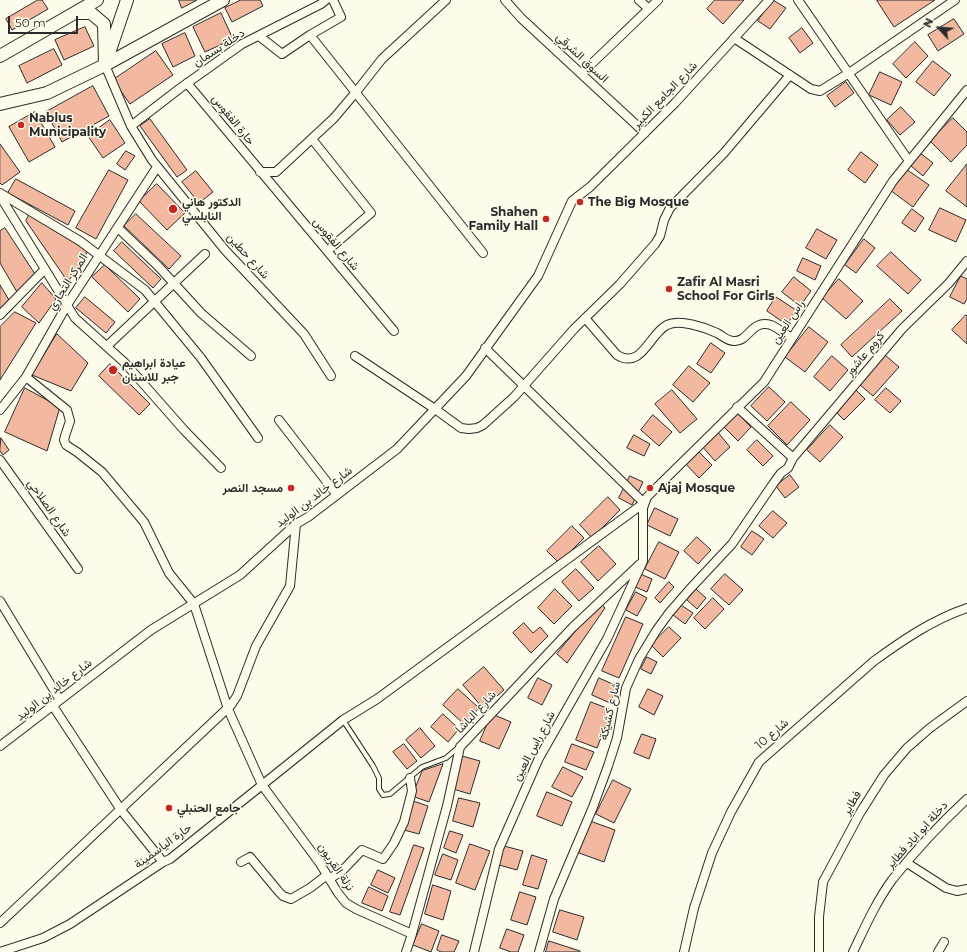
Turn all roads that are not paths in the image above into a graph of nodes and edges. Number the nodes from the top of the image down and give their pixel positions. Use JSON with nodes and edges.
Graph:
{"nodes":[{"id":1,"x":97,"y":0,"type":"edge"},
{"id":2,"x":127,"y":0,"type":"edge"},
{"id":3,"x":223,"y":0,"type":"edge"},
{"id":4,"x":326,"y":0,"type":"edge"},
{"id":5,"x":333,"y":0,"type":"edge"},
{"id":6,"x":446,"y":0,"type":"edge"},
{"id":7,"x":505,"y":0,"type":"edge"},
{"id":8,"x":639,"y":0,"type":"edge"},
{"id":9,"x":658,"y":0,"type":"edge"},
{"id":10,"x":769,"y":0,"type":"edge"},
{"id":11,"x":798,"y":0,"type":"edge"},
{"id":12,"x":955,"y":0,"type":"edge"},
{"id":13,"x":649,"y":9,"type":"junction"},
{"id":14,"x":74,"y":13,"type":"junction"},
{"id":15,"x":310,"y":35,"type":"junction"},
{"id":16,"x":258,"y":36,"type":"junction"},
{"id":17,"x":734,"y":38,"type":"junction"},
{"id":18,"x":0,"y":56,"type":"edge"},
{"id":19,"x":105,"y":66,"type":"junction"},
{"id":20,"x":582,"y":74,"type":"junction"},
{"id":21,"x":849,"y":74,"type":"junction"},
{"id":22,"x":790,"y":75,"type":"junction"},
{"id":23,"x":187,"y":83,"type":"junction"},
{"id":24,"x":967,"y":90,"type":"edge"},
{"id":25,"x":356,"y":92,"type":"junction"},
{"id":26,"x":0,"y":104,"type":"edge"},
{"id":27,"x":131,"y":126,"type":"junction"},
{"id":28,"x":645,"y":133,"type":"junction"},
{"id":29,"x":312,"y":139,"type":"junction"},
{"id":30,"x":909,"y":161,"type":"junction"},
{"id":31,"x":157,"y":167,"type":"junction"},
{"id":32,"x":260,"y":172,"type":"junction"},
{"id":33,"x":0,"y":194,"type":"edge"},
{"id":34,"x":572,"y":201,"type":"joint"},
{"id":35,"x":118,"y":228,"type":"junction"},
{"id":36,"x":327,"y":251,"type":"junction"},
{"id":37,"x":484,"y":253,"type":"dead end"},
{"id":38,"x":205,"y":254,"type":"dead end"},
{"id":39,"x":99,"y":256,"type":"junction"},
{"id":40,"x":967,"y":262,"type":"edge"},
{"id":41,"x":45,"y":269,"type":"junction"},
{"id":42,"x":174,"y":284,"type":"junction"},
{"id":43,"x":154,"y":302,"type":"junction"},
{"id":44,"x":67,"y":305,"type":"junction"},
{"id":45,"x":0,"y":315,"type":"edge"},
{"id":46,"x":585,"y":318,"type":"junction"},
{"id":47,"x":394,"y":331,"type":"dead end"},
{"id":48,"x":792,"y":338,"type":"junction"},
{"id":49,"x":107,"y":346,"type":"junction"},
{"id":50,"x":486,"y":348,"type":"junction"},
{"id":51,"x":251,"y":356,"type":"dead end"},
{"id":52,"x":355,"y":356,"type":"dead end"},
{"id":53,"x":331,"y":376,"type":"dead end"},
{"id":54,"x":26,"y":377,"type":"junction"},
{"id":55,"x":524,"y":385,"type":"junction"},
{"id":56,"x":737,"y":407,"type":"junction"},
{"id":57,"x":435,"y":409,"type":"junction"},
{"id":58,"x":0,"y":410,"type":"edge"},
{"id":59,"x":279,"y":420,"type":"dead end"},
{"id":60,"x":258,"y":438,"type":"dead end"},
{"id":61,"x":793,"y":458,"type":"junction"},
{"id":62,"x":0,"y":460,"type":"edge"},
{"id":63,"x":221,"y":468,"type":"dead end"},
{"id":64,"x":788,"y":468,"type":"joint"},
{"id":65,"x":337,"y":495,"type":"junction"},
{"id":66,"x":644,"y":503,"type":"junction"},
{"id":67,"x":296,"y":524,"type":"junction"},
{"id":68,"x":643,"y":561,"type":"junction"},
{"id":69,"x":78,"y":569,"type":"dead end"},
{"id":70,"x":0,"y":601,"type":"edge"},
{"id":71,"x":194,"y":604,"type":"junction"},
{"id":72,"x":967,"y":608,"type":"edge"},
{"id":73,"x":60,"y":700,"type":"junction"},
{"id":74,"x":967,"y":701,"type":"edge"},
{"id":75,"x":53,"y":706,"type":"junction"},
{"id":76,"x":228,"y":709,"type":"junction"},
{"id":77,"x":343,"y":720,"type":"junction"},
{"id":78,"x":0,"y":746,"type":"edge"},
{"id":79,"x":460,"y":747,"type":"junction"},
{"id":80,"x":410,"y":778,"type":"junction"},
{"id":81,"x":262,"y":785,"type":"junction"},
{"id":82,"x":967,"y":799,"type":"edge"},
{"id":83,"x":120,"y":810,"type":"junction"},
{"id":84,"x":163,"y":862,"type":"junction"},
{"id":85,"x":241,"y":862,"type":"dead end"},
{"id":86,"x":906,"y":863,"type":"junction"},
{"id":87,"x":328,"y":877,"type":"junction"},
{"id":88,"x":967,"y":889,"type":"edge"},
{"id":89,"x":0,"y":923,"type":"edge"},
{"id":90,"x":412,"y":934,"type":"junction"},
{"id":91,"x":944,"y":942,"type":"dead end"},
{"id":92,"x":0,"y":952,"type":"edge"},
{"id":93,"x":406,"y":952,"type":"edge"},
{"id":94,"x":474,"y":952,"type":"edge"},
{"id":95,"x":539,"y":952,"type":"edge"},
{"id":96,"x":684,"y":952,"type":"edge"},
{"id":97,"x":819,"y":952,"type":"edge"},
{"id":98,"x":853,"y":952,"type":"edge"},
{"id":99,"x":938,"y":952,"type":"edge"}],
"edges":[{"from":1,"to":14,"type":"main road"},
{"from":2,"to":19,"type":"main road"},
{"from":3,"to":19,"type":"main road"},
{"from":4,"to":16,"type":"street","name":"دخلة بسمان"},
{"from":5,"to":15,"type":"street"},
{"from":6,"to":25,"type":"street"},
{"from":7,"to":20,"type":"street","name":"السوق الشرقي"},
{"from":8,"to":13,"type":"street"},
{"from":9,"to":13,"type":"street"},
{"from":10,"to":17,"type":"street","name":"شارع الجامع الكبير"},
{"from":11,"to":21,"type":"street"},
{"from":12,"to":21,"type":"street"},
{"from":13,"to":20,"type":"street"},
{"from":14,"to":18,"type":"main road"},
{"from":14,"to":19,"type":"main road"},
{"from":15,"to":16,"type":"street"},
{"from":15,"to":25,"type":"street"},
{"from":16,"to":23,"type":"street","name":"دخلة بسمان"},
{"from":17,"to":22,"type":"street"},
{"from":17,"to":28,"type":"street","name":"شارع الجامع الكبير"},
{"from":19,"to":26,"type":"main road"},
{"from":19,"to":27,"type":"street","name":"شارع حطين"},
{"from":20,"to":28,"type":"street","name":"السوق الشرقي"},
{"from":21,"to":22,"type":"street"},
{"from":21,"to":30,"type":"street"},
{"from":22,"to":46,"type":"street"},
{"from":23,"to":27,"type":"street","name":"دخلة بسمان"},
{"from":23,"to":32,"type":"street","name":"حارة الفقوس"},
{"from":24,"to":30,"type":"street","name":"راس العين"},
{"from":25,"to":29,"type":"street"},
{"from":25,"to":37,"type":"street"},
{"from":27,"to":31,"type":"street","name":"شارع حطين"},
{"from":28,"to":34,"type":"street","name":"شارع الجامع الكبير"},
{"from":29,"to":32,"type":"street"},
{"from":29,"to":36,"type":"street"},
{"from":30,"to":48,"type":"street","name":"راس العين"},
{"from":31,"to":35,"type":"street","name":"المركز التجاري"},
{"from":31,"to":53,"type":"street","name":"شارع حطين"},
{"from":32,"to":36,"type":"street","name":"شارع الفقوس"},
{"from":33,"to":39,"type":"street"},
{"from":33,"to":41,"type":"street"},
{"from":34,"to":50,"type":"street","name":"شارع خالد بن الوليد"},
{"from":35,"to":39,"type":"street","name":"المركز التجاري"},
{"from":35,"to":42,"type":"street"},
{"from":36,"to":47,"type":"street","name":"شارع الفقوس"},
{"from":38,"to":42,"type":"street"},
{"from":39,"to":43,"type":"street"},
{"from":39,"to":44,"type":"street","name":"المركز التجاري"},
{"from":40,"to":61,"type":"street","name":"كروم عاشور"},
{"from":41,"to":44,"type":"street"},
{"from":41,"to":45,"type":"street"},
{"from":42,"to":43,"type":"street"},
{"from":42,"to":51,"type":"street"},
{"from":43,"to":49,"type":"street"},
{"from":43,"to":60,"type":"street"},
{"from":44,"to":49,"type":"street"},
{"from":44,"to":54,"type":"street","name":"المركز التجاري"},
{"from":46,"to":48,"type":"street"},
{"from":46,"to":55,"type":"street"},
{"from":48,"to":56,"type":"street","name":"راس العين"},
{"from":49,"to":63,"type":"street"},
{"from":50,"to":55,"type":"street"},
{"from":50,"to":57,"type":"street","name":"شارع خالد بن الوليد"},
{"from":52,"to":57,"type":"street"},
{"from":54,"to":58,"type":"street","name":"المركز التجاري"},
{"from":54,"to":71,"type":"street"},
{"from":55,"to":57,"type":"street"},
{"from":55,"to":66,"type":"street"},
{"from":56,"to":61,"type":"street"},
{"from":56,"to":66,"type":"street","name":"راس العين"},
{"from":57,"to":65,"type":"street","name":"شارع خالد بن الوليد"},
{"from":59,"to":65,"type":"street"},
{"from":61,"to":64,"type":"street","name":"كروم عاشور"},
{"from":62,"to":69,"type":"street","name":"شارع الصلاحي"},
{"from":64,"to":95,"type":"street","name":"شارع كشيكة"},
{"from":65,"to":67,"type":"street","name":"شارع خالد بن الوليد"},
{"from":66,"to":68,"type":"street","name":"راس العين"},
{"from":66,"to":77,"type":"street","name":"حارة الياسمينة"},
{"from":67,"to":71,"type":"street","name":"شارع خالد بن الوليد"},
{"from":67,"to":76,"type":"street"},
{"from":68,"to":79,"type":"street","name":"شارع الباشا"},
{"from":68,"to":94,"type":"street","name":"شارع راس العين"},
{"from":70,"to":73,"type":"street"},
{"from":71,"to":73,"type":"street","name":"شارع خالد بن الوليد"},
{"from":71,"to":76,"type":"street","name":"نزلة القريون"},
{"from":72,"to":96,"type":"street","name":"شارع 10"},
{"from":73,"to":75,"type":"street","name":"شارع خالد بن الوليد"},
{"from":74,"to":97,"type":"street","name":"فطاير"},
{"from":75,"to":78,"type":"street","name":"شارع خالد بن الوليد"},
{"from":75,"to":83,"type":"street"},
{"from":76,"to":81,"type":"street","name":"نزلة القريون"},
{"from":76,"to":83,"type":"street"},
{"from":77,"to":80,"type":"lane"},
{"from":77,"to":81,"type":"street","name":"حارة الياسمينة"},
{"from":79,"to":80,"type":"lane"},
{"from":79,"to":90,"type":"street","name":"شارع الباشا"},
{"from":80,"to":87,"type":"street"},
{"from":81,"to":84,"type":"street","name":"حارة الياسمينة"},
{"from":81,"to":87,"type":"street","name":"نزلة القريون"},
{"from":82,"to":86,"type":"street","name":"دخلة ابو اياد فطاير"},
{"from":83,"to":84,"type":"street"},
{"from":83,"to":89,"type":"street"},
{"from":84,"to":92,"type":"street","name":"حارة الياسمينة"},
{"from":85,"to":87,"type":"street"},
{"from":86,"to":88,"type":"street"},
{"from":86,"to":98,"type":"street","name":"دخلة ابو اياد فطاير"},
{"from":87,"to":90,"type":"street","name":"نزلة القريون"},
{"from":90,"to":93,"type":"street","name":"شارع الباشا"},
{"from":91,"to":99,"type":"street"}]}
